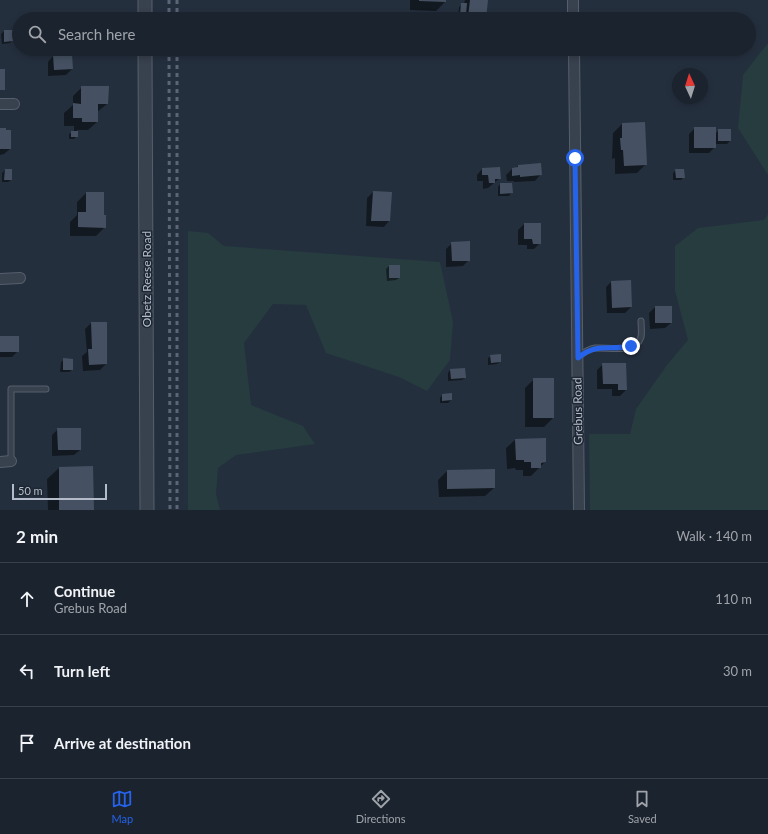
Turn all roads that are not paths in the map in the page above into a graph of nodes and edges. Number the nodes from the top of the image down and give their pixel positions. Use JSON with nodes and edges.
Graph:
{"nodes":[{"id":1,"x":145,"y":0,"type":"edge"},
{"id":2,"x":573,"y":0,"type":"edge"},
{"id":3,"x":145,"y":12,"type":"edge"},
{"id":4,"x":574,"y":12,"type":"edge"},
{"id":5,"x":145,"y":56,"type":"edge"},
{"id":6,"x":574,"y":56,"type":"edge"},
{"id":7,"x":0,"y":104,"type":"edge"},
{"id":8,"x":14,"y":104,"type":"dead end"},
{"id":9,"x":20,"y":278,"type":"dead end"},
{"id":10,"x":0,"y":279,"type":"edge"},
{"id":11,"x":641,"y":321,"type":"dead end"},
{"id":12,"x":578,"y":358,"type":"junction"},
{"id":13,"x":46,"y":389,"type":"dead end"},
{"id":14,"x":11,"y":461,"type":"joint"},
{"id":15,"x":0,"y":462,"type":"edge"},
{"id":16,"x":147,"y":510,"type":"edge"},
{"id":17,"x":579,"y":510,"type":"edge"}],
"edges":[{"from":1,"to":3,"type":"street"},
{"from":2,"to":4,"type":"street"},
{"from":5,"to":16,"type":"street","name":"Obetz Reese Road"},
{"from":6,"to":12,"type":"street","name":"Grebus Road"},
{"from":7,"to":8,"type":"street"},
{"from":9,"to":10,"type":"street"},
{"from":11,"to":12,"type":"lane"},
{"from":12,"to":17,"type":"street","name":"Grebus Road"},
{"from":13,"to":14,"type":"lane"},
{"from":14,"to":15,"type":"street"}]}
